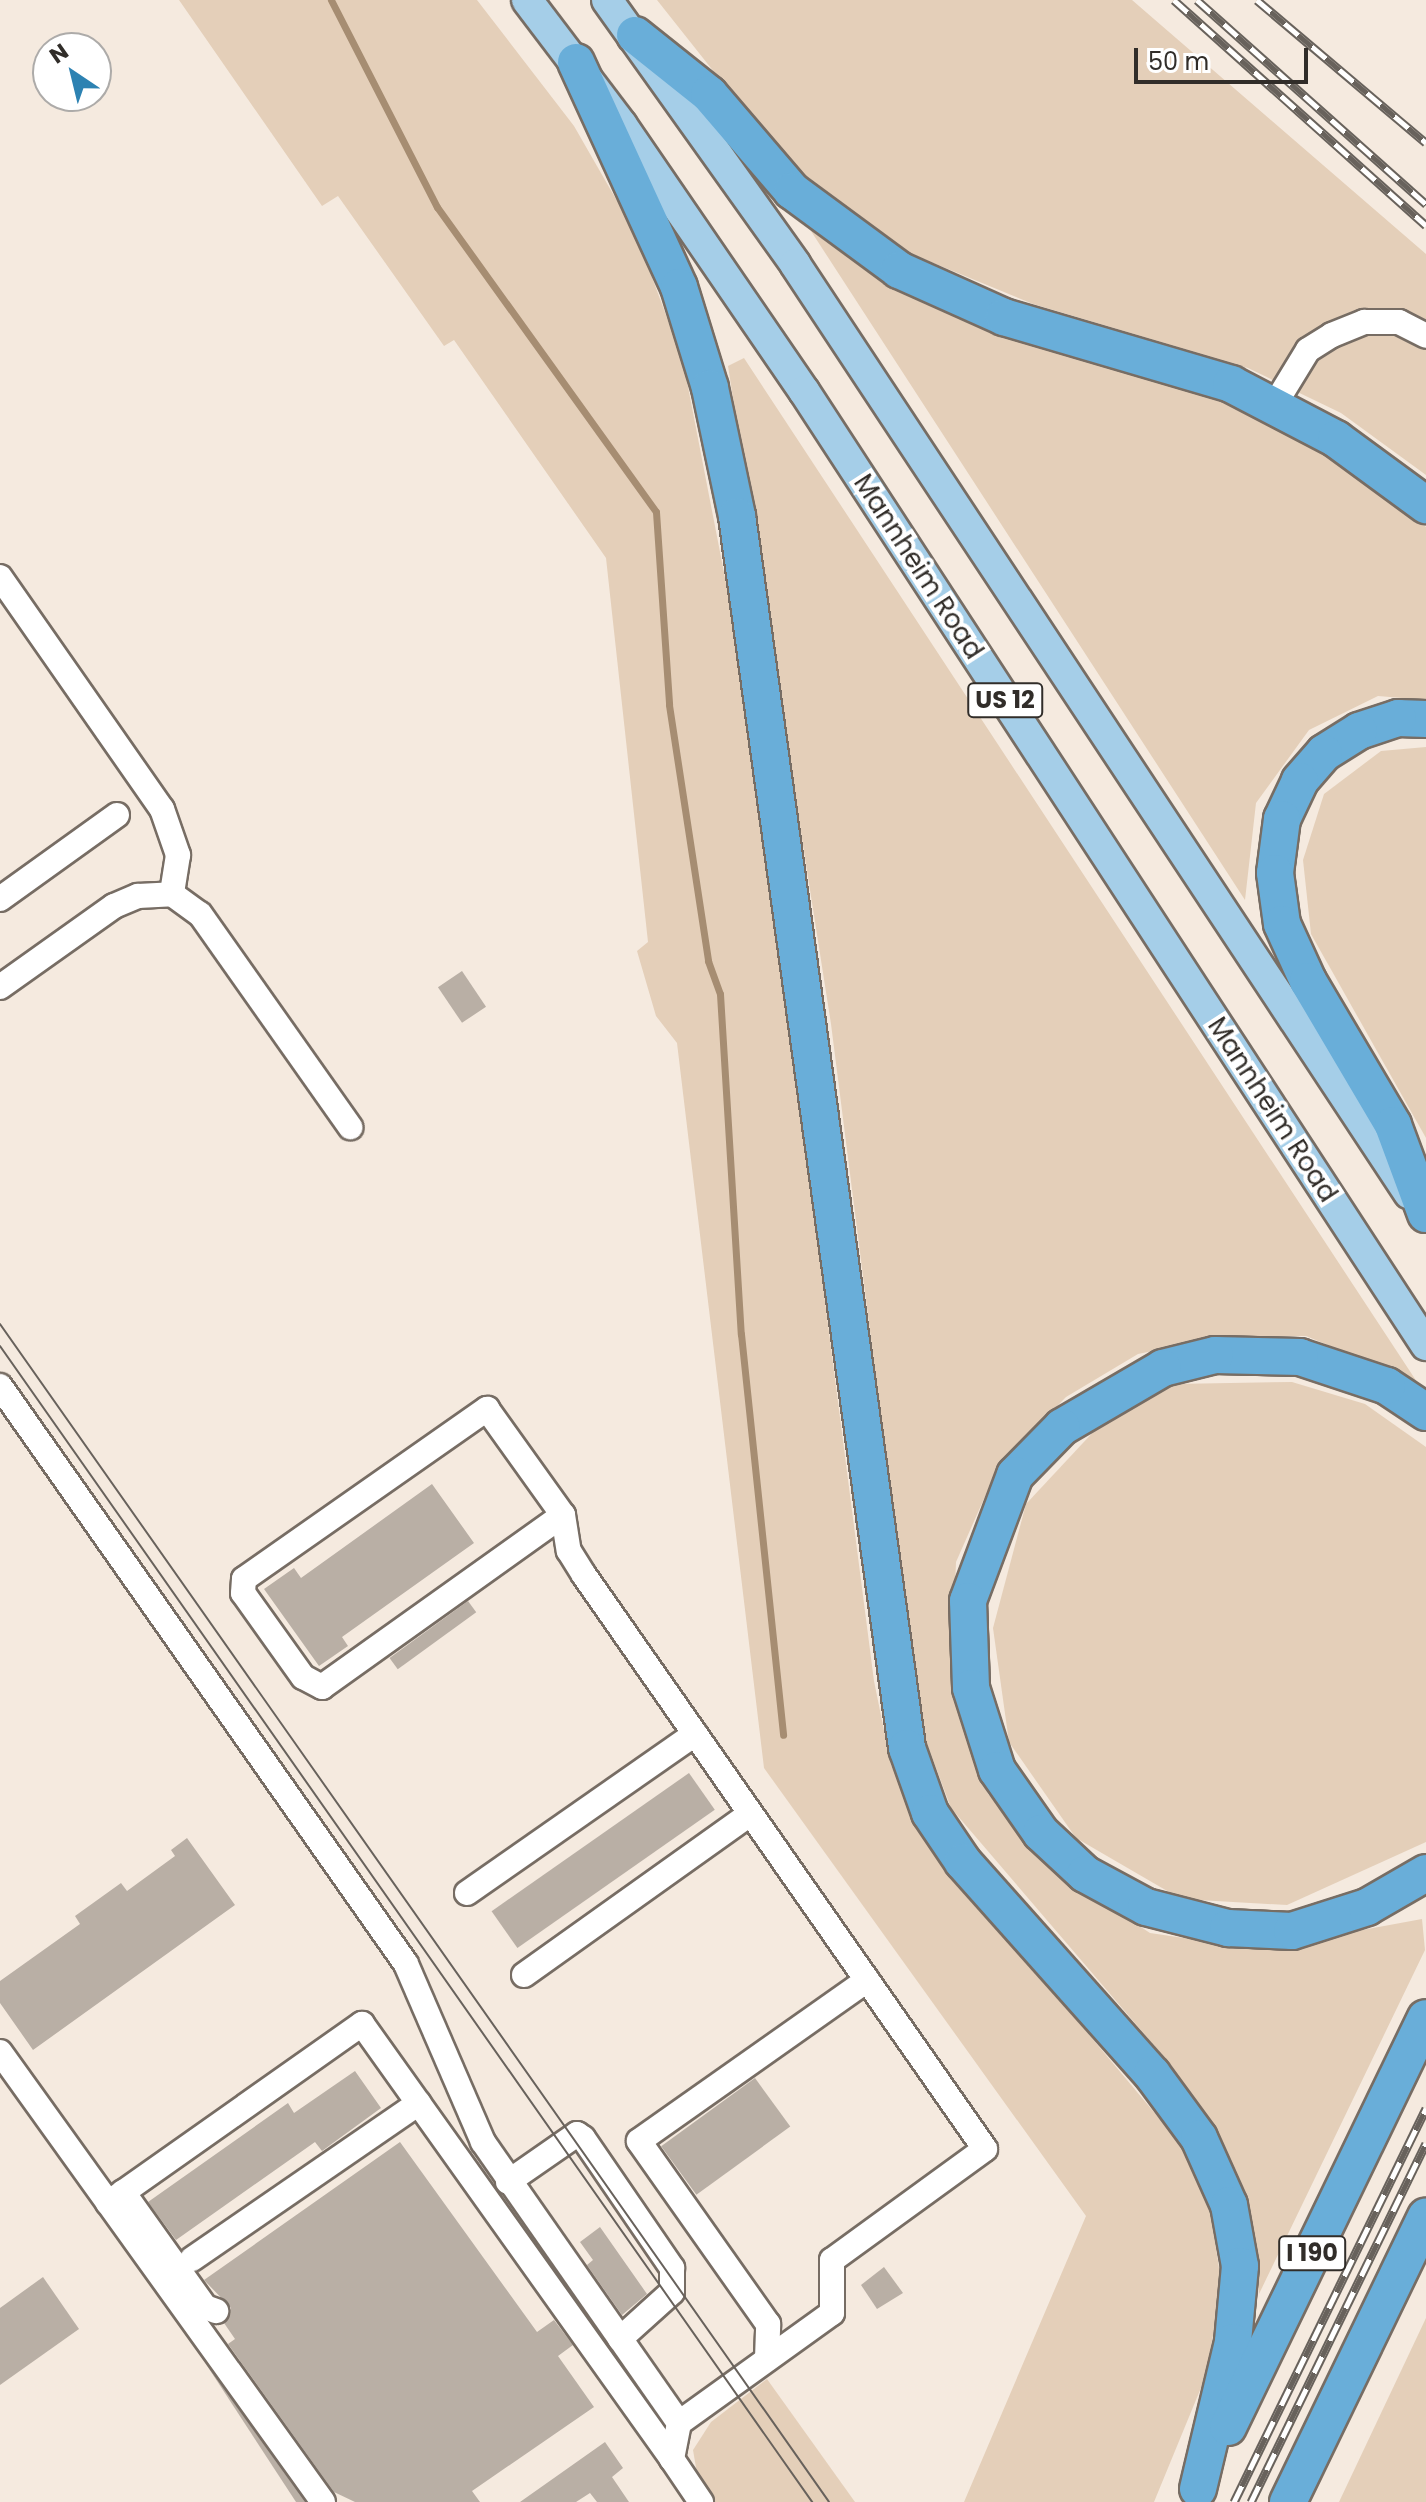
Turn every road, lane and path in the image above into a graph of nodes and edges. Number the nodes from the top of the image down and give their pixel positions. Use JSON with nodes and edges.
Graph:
{"nodes":[{"id":1,"x":527,"y":0,"type":"edge"},
{"id":2,"x":607,"y":0,"type":"edge"},
{"id":3,"x":635,"y":35,"type":"junction"},
{"id":4,"x":576,"y":62,"type":"junction"},
{"id":5,"x":1426,"y":336,"type":"edge"},
{"id":6,"x":1275,"y":404,"type":"junction"},
{"id":7,"x":1426,"y":505,"type":"edge"},
{"id":8,"x":0,"y":577,"type":"edge"},
{"id":9,"x":1426,"y":719,"type":"edge"},
{"id":10,"x":117,"y":815,"type":"dead end"},
{"id":11,"x":172,"y":894,"type":"junction"},
{"id":12,"x":0,"y":899,"type":"edge"},
{"id":13,"x":0,"y":987,"type":"edge"},
{"id":14,"x":350,"y":1127,"type":"dead end"},
{"id":15,"x":1426,"y":1217,"type":"edge"},
{"id":16,"x":1426,"y":1345,"type":"edge"},
{"id":17,"x":0,"y":1386,"type":"edge"},
{"id":18,"x":1426,"y":1412,"type":"edge"},
{"id":19,"x":563,"y":1515,"type":"junction"},
{"id":20,"x":695,"y":1734,"type":"junction"},
{"id":21,"x":750,"y":1814,"type":"junction"},
{"id":22,"x":1426,"y":1873,"type":"edge"},
{"id":23,"x":467,"y":1893,"type":"dead end"},
{"id":24,"x":524,"y":1975,"type":"dead end"},
{"id":25,"x":867,"y":1980,"type":"junction"},
{"id":26,"x":1426,"y":2018,"type":"edge"},
{"id":27,"x":0,"y":2052,"type":"edge"},
{"id":28,"x":419,"y":2103,"type":"junction"},
{"id":29,"x":508,"y":2182,"type":"junction"},
{"id":30,"x":116,"y":2198,"type":"junction"},
{"id":31,"x":1426,"y":2217,"type":"edge"},
{"id":32,"x":192,"y":2259,"type":"dead end"},
{"id":33,"x":216,"y":2311,"type":"dead end"},
{"id":34,"x":620,"y":2339,"type":"junction"},
{"id":35,"x":767,"y":2359,"type":"junction"},
{"id":36,"x":679,"y":2423,"type":"junction"},
{"id":37,"x":672,"y":2459,"type":"junction"},
{"id":38,"x":1195,"y":2495,"type":"edge"},
{"id":39,"x":323,"y":2502,"type":"edge"},
{"id":40,"x":701,"y":2502,"type":"edge"},
{"id":41,"x":1288,"y":2502,"type":"edge"}],
"edges":[{"from":1,"to":4,"type":"main road","name":"Mannheim Road","number":"US 12"},
{"from":2,"to":3,"type":"main road","number":"US 12"},
{"from":3,"to":6,"type":"highway"},
{"from":3,"to":15,"type":"main road","number":"US 12"},
{"from":4,"to":16,"type":"main road","name":"Mannheim Road","number":"US 12"},
{"from":4,"to":38,"type":"highway"},
{"from":5,"to":6,"type":"street"},
{"from":6,"to":7,"type":"highway"},
{"from":8,"to":11,"type":"street"},
{"from":9,"to":15,"type":"highway"},
{"from":10,"to":12,"type":"street"},
{"from":11,"to":13,"type":"street"},
{"from":11,"to":14,"type":"street"},
{"from":17,"to":29,"type":"street"},
{"from":18,"to":22,"type":"highway"},
{"from":19,"to":19,"type":"street"},
{"from":19,"to":20,"type":"street"},
{"from":20,"to":21,"type":"street"},
{"from":20,"to":23,"type":"street"},
{"from":21,"to":24,"type":"street"},
{"from":21,"to":25,"type":"street"},
{"from":25,"to":35,"type":"street"},
{"from":25,"to":35,"type":"street"},
{"from":26,"to":38,"type":"highway","number":"I 190"},
{"from":27,"to":30,"type":"street"},
{"from":28,"to":30,"type":"street"},
{"from":28,"to":32,"type":"street"},
{"from":28,"to":37,"type":"street"},
{"from":29,"to":34,"type":"street"},
{"from":29,"to":34,"type":"street"},
{"from":30,"to":33,"type":"street"},
{"from":30,"to":39,"type":"street"},
{"from":31,"to":41,"type":"highway"},
{"from":34,"to":36,"type":"street"},
{"from":35,"to":36,"type":"street"},
{"from":36,"to":37,"type":"street"},
{"from":37,"to":40,"type":"street"}]}
